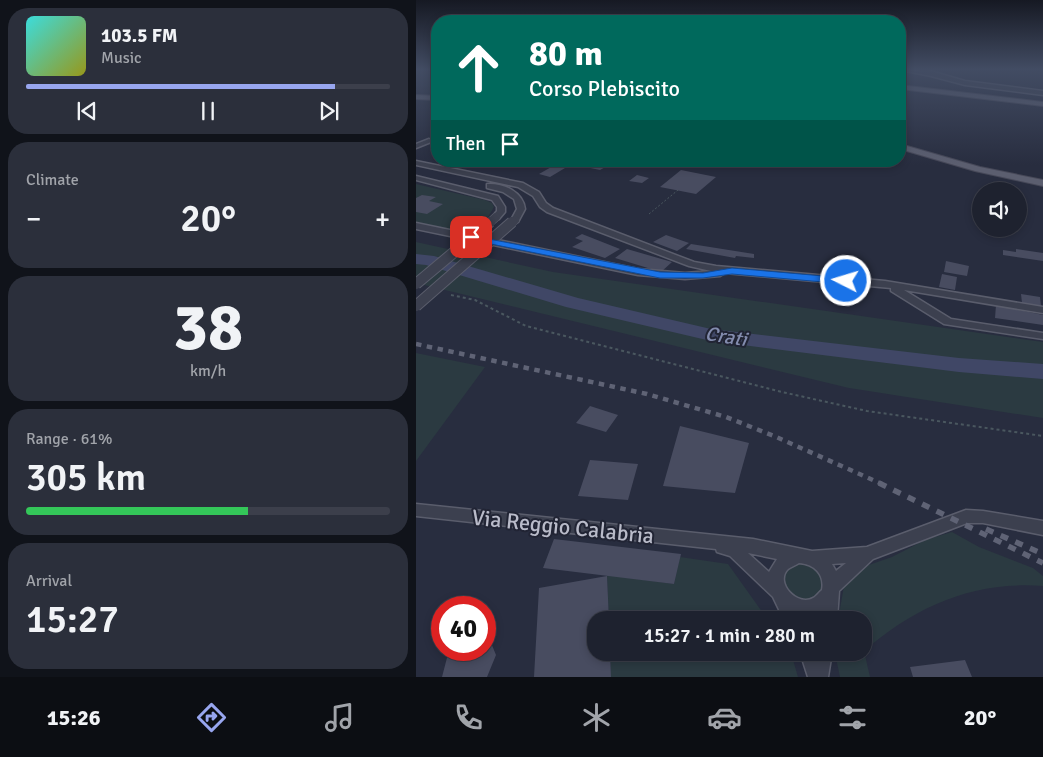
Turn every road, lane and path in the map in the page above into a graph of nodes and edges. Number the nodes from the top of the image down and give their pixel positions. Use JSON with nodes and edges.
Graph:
{"nodes":[{"id":1,"x":1023,"y":102,"type":"edge"},
{"id":2,"x":1043,"y":104,"type":"edge"},
{"id":3,"x":429,"y":141,"type":"dead end"},
{"id":4,"x":416,"y":146,"type":"edge"},
{"id":5,"x":906,"y":148,"type":"edge"},
{"id":6,"x":416,"y":163,"type":"edge"},
{"id":7,"x":431,"y":166,"type":"edge"},
{"id":8,"x":435,"y":167,"type":"edge"},
{"id":9,"x":416,"y":168,"type":"edge"},
{"id":10,"x":416,"y":178,"type":"edge"},
{"id":11,"x":1043,"y":183,"type":"edge"},
{"id":12,"x":678,"y":190,"type":"dead end"},
{"id":13,"x":649,"y":214,"type":"dead end"},
{"id":14,"x":416,"y":226,"type":"edge"},
{"id":15,"x":732,"y":271,"type":"junction"},
{"id":16,"x":416,"y":284,"type":"edge"},
{"id":17,"x":885,"y":284,"type":"junction"},
{"id":18,"x":451,"y":295,"type":"dead end"},
{"id":19,"x":954,"y":295,"type":"junction"},
{"id":20,"x":416,"y":306,"type":"edge"},
{"id":21,"x":1043,"y":310,"type":"edge"},
{"id":22,"x":934,"y":314,"type":"junction"},
{"id":23,"x":1043,"y":336,"type":"edge"},
{"id":24,"x":1043,"y":436,"type":"edge"},
{"id":25,"x":416,"y":510,"type":"edge"},
{"id":26,"x":1043,"y":528,"type":"edge"},
{"id":27,"x":709,"y":542,"type":"junction"},
{"id":28,"x":867,"y":554,"type":"junction"},
{"id":29,"x":805,"y":557,"type":"junction"},
{"id":30,"x":831,"y":590,"type":"junction"},
{"id":31,"x":779,"y":594,"type":"junction"},
{"id":32,"x":789,"y":611,"type":"edge"},
{"id":33,"x":829,"y":611,"type":"edge"},
{"id":34,"x":812,"y":661,"type":"edge"},
{"id":35,"x":821,"y":661,"type":"edge"},
{"id":36,"x":818,"y":676,"type":"edge"}],
"edges":[{"from":1,"to":2,"type":"main road"},
{"from":3,"to":4,"type":"street"},
{"from":5,"to":11,"type":"main road"},
{"from":6,"to":7,"type":"street"},
{"from":8,"to":15,"type":"street"},
{"from":9,"to":20,"type":"street","bridge":true},
{"from":10,"to":16,"type":"street","bridge":true},
{"from":12,"to":13,"type":"path"},
{"from":14,"to":15,"type":"street"},
{"from":15,"to":17,"type":"street"},
{"from":17,"to":19,"type":"street"},
{"from":17,"to":22,"type":"street"},
{"from":18,"to":24,"type":"path"},
{"from":19,"to":21,"type":"street"},
{"from":19,"to":22,"type":"street"},
{"from":22,"to":23,"type":"street"},
{"from":25,"to":27,"type":"street","name":"Via Reggio Calabria"},
{"from":26,"to":28,"type":"street","name":"Via Reggio Calabria"},
{"from":27,"to":29,"type":"street","name":"Via Reggio Calabria"},
{"from":27,"to":31,"type":"street","name":"Via Reggio Calabria"},
{"from":28,"to":29,"type":"street","name":"Via Reggio Calabria"},
{"from":28,"to":30,"type":"street","name":"Via Reggio Calabria"},
{"from":29,"to":30,"type":"street"},
{"from":29,"to":31,"type":"street"},
{"from":30,"to":31,"type":"street","name":"Via Reggio Calabria"},
{"from":30,"to":33,"type":"street"},
{"from":31,"to":32,"type":"street"},
{"from":34,"to":36,"type":"street"},
{"from":35,"to":36,"type":"street"}]}
